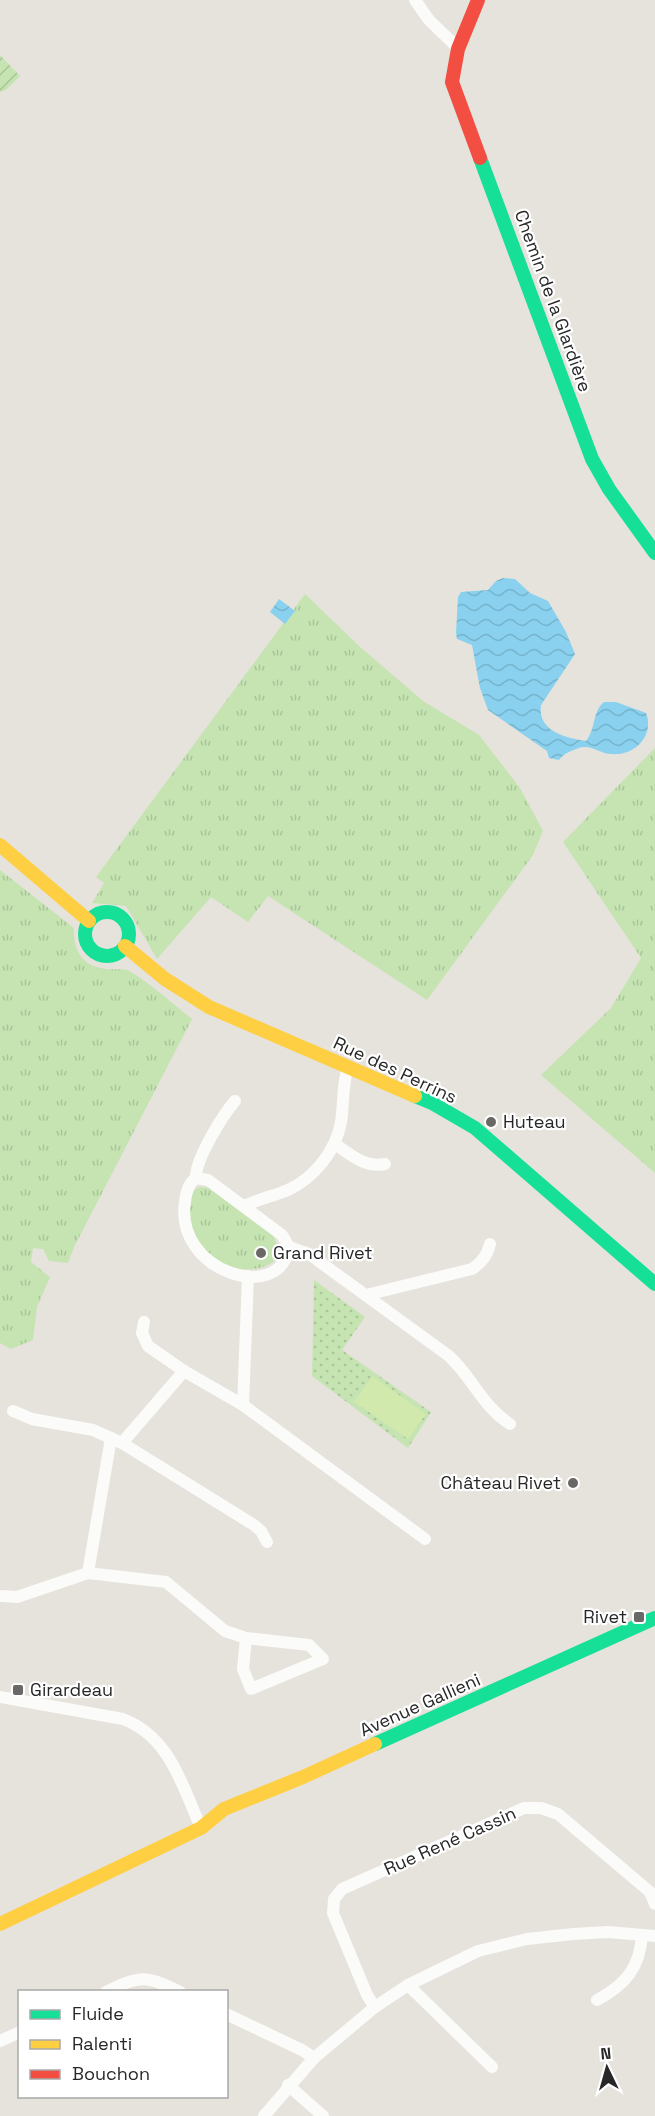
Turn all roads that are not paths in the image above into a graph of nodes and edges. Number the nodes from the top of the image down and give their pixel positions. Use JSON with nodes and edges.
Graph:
{"nodes":[{"id":1,"x":416,"y":0,"type":"edge"},
{"id":2,"x":478,"y":0,"type":"edge"},
{"id":3,"x":457,"y":47,"type":"junction"},
{"id":4,"x":655,"y":553,"type":"edge"},
{"id":5,"x":0,"y":845,"type":"edge"},
{"id":6,"x":89,"y":921,"type":"junction"},
{"id":7,"x":125,"y":946,"type":"junction"},
{"id":8,"x":348,"y":1067,"type":"junction"},
{"id":9,"x":235,"y":1101,"type":"dead end"},
{"id":10,"x":334,"y":1144,"type":"junction"},
{"id":11,"x":385,"y":1164,"type":"dead end"},
{"id":12,"x":196,"y":1178,"type":"junction"},
{"id":13,"x":244,"y":1206,"type":"junction"},
{"id":14,"x":490,"y":1244,"type":"dead end"},
{"id":15,"x":289,"y":1247,"type":"junction"},
{"id":16,"x":248,"y":1276,"type":"junction"},
{"id":17,"x":655,"y":1284,"type":"edge"},
{"id":18,"x":366,"y":1295,"type":"junction"},
{"id":19,"x":144,"y":1322,"type":"dead end"},
{"id":20,"x":184,"y":1371,"type":"junction"},
{"id":21,"x":243,"y":1405,"type":"junction"},
{"id":22,"x":13,"y":1411,"type":"dead end"},
{"id":23,"x":510,"y":1424,"type":"dead end"},
{"id":24,"x":116,"y":1440,"type":"junction"},
{"id":25,"x":425,"y":1539,"type":"dead end"},
{"id":26,"x":267,"y":1542,"type":"dead end"},
{"id":27,"x":88,"y":1573,"type":"junction"},
{"id":28,"x":1,"y":1596,"type":"edge"},
{"id":29,"x":655,"y":1618,"type":"edge"},
{"id":30,"x":655,"y":1631,"type":"edge"},
{"id":31,"x":246,"y":1638,"type":"junction"},
{"id":32,"x":0,"y":1697,"type":"edge"},
{"id":33,"x":201,"y":1828,"type":"junction"},
{"id":34,"x":655,"y":1904,"type":"edge"},
{"id":35,"x":0,"y":1911,"type":"edge"},
{"id":36,"x":0,"y":1924,"type":"edge"},
{"id":37,"x":649,"y":1936,"type":"edge"},
{"id":38,"x":408,"y":1985,"type":"junction"},
{"id":39,"x":110,"y":1990,"type":"edge"},
{"id":40,"x":176,"y":1990,"type":"edge"},
{"id":41,"x":597,"y":2000,"type":"dead end"},
{"id":42,"x":375,"y":2007,"type":"junction"},
{"id":43,"x":228,"y":2015,"type":"edge"},
{"id":44,"x":18,"y":2033,"type":"edge"},
{"id":45,"x":0,"y":2041,"type":"edge"},
{"id":46,"x":314,"y":2058,"type":"junction"},
{"id":47,"x":492,"y":2067,"type":"dead end"},
{"id":48,"x":288,"y":2085,"type":"junction"},
{"id":49,"x":264,"y":2116,"type":"edge"},
{"id":50,"x":323,"y":2116,"type":"edge"}],
"edges":[{"from":1,"to":3,"type":"street"},
{"from":2,"to":3,"type":"street","name":"Chemin de la Glardière"},
{"from":3,"to":4,"type":"street","name":"Chemin de la Glardière"},
{"from":5,"to":6,"type":"street"},
{"from":6,"to":7,"type":"street"},
{"from":6,"to":7,"type":"street"},
{"from":7,"to":8,"type":"street","name":"Rue des Perrins"},
{"from":8,"to":10,"type":"street"},
{"from":8,"to":17,"type":"street","name":"Rue des Perrins"},
{"from":9,"to":12,"type":"street"},
{"from":10,"to":11,"type":"street"},
{"from":10,"to":13,"type":"street"},
{"from":12,"to":13,"type":"street"},
{"from":12,"to":16,"type":"street"},
{"from":13,"to":15,"type":"street"},
{"from":14,"to":18,"type":"street"},
{"from":15,"to":16,"type":"street"},
{"from":15,"to":18,"type":"street"},
{"from":16,"to":21,"type":"street"},
{"from":18,"to":23,"type":"street"},
{"from":19,"to":20,"type":"street"},
{"from":20,"to":21,"type":"street"},
{"from":20,"to":24,"type":"street"},
{"from":21,"to":25,"type":"street"},
{"from":22,"to":24,"type":"street"},
{"from":24,"to":26,"type":"street"},
{"from":24,"to":27,"type":"street"},
{"from":27,"to":28,"type":"street"},
{"from":27,"to":31,"type":"street"},
{"from":29,"to":33,"type":"street","name":"Avenue Gallieni"},
{"from":30,"to":33,"type":"street","name":"Avenue Gallieni"},
{"from":31,"to":31,"type":"street"},
{"from":32,"to":33,"type":"street"},
{"from":33,"to":35,"type":"street","name":"Avenue Gallieni"},
{"from":33,"to":36,"type":"street","name":"Avenue Gallieni"},
{"from":34,"to":42,"type":"street","name":"Rue René Cassin"},
{"from":37,"to":38,"type":"street"},
{"from":37,"to":41,"type":"street"},
{"from":38,"to":42,"type":"street"},
{"from":38,"to":47,"type":"street"},
{"from":39,"to":40,"type":"street"},
{"from":42,"to":46,"type":"street"},
{"from":43,"to":46,"type":"street"},
{"from":44,"to":45,"type":"street"},
{"from":46,"to":48,"type":"street"},
{"from":48,"to":49,"type":"street"},
{"from":48,"to":50,"type":"street"}]}
